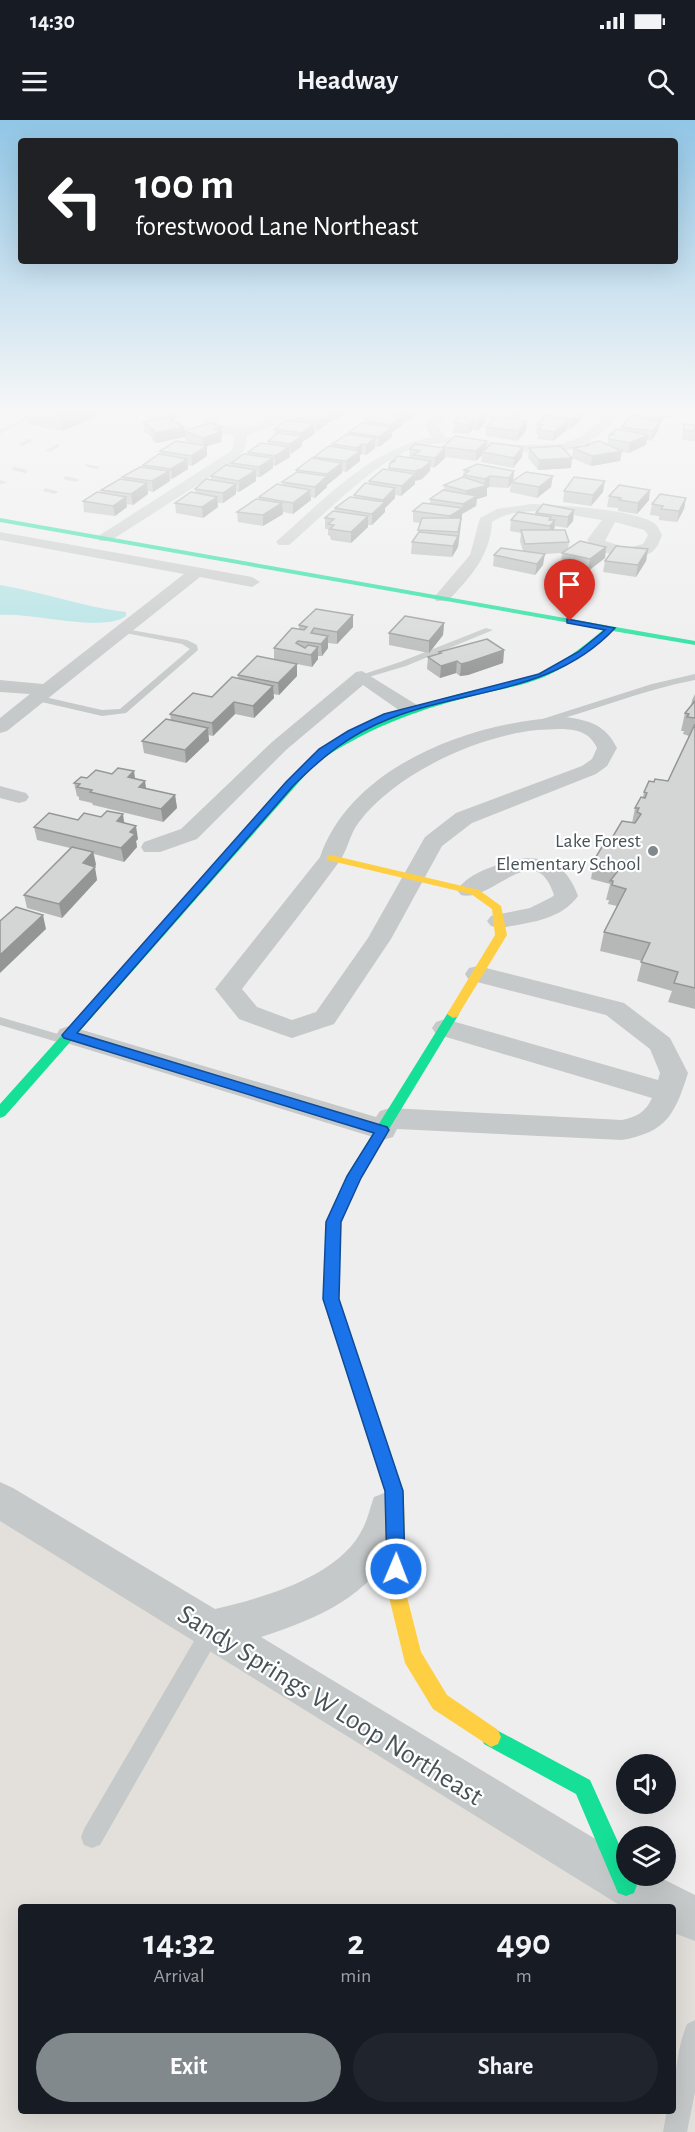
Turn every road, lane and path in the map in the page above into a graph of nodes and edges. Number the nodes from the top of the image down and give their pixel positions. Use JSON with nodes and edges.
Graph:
{"nodes":[{"id":1,"x":158,"y":504,"type":"edge"},
{"id":2,"x":330,"y":504,"type":"edge"},
{"id":3,"x":611,"y":519,"type":"dead end"},
{"id":4,"x":0,"y":520,"type":"edge"},
{"id":5,"x":0,"y":536,"type":"edge"},
{"id":6,"x":105,"y":538,"type":"junction"},
{"id":7,"x":284,"y":542,"type":"dead end"},
{"id":8,"x":196,"y":572,"type":"junction"},
{"id":9,"x":252,"y":582,"type":"dead end"},
{"id":10,"x":442,"y":598,"type":"junction"},
{"id":11,"x":611,"y":628,"type":"junction"},
{"id":12,"x":123,"y":630,"type":"junction"},
{"id":13,"x":489,"y":630,"type":"dead end"},
{"id":14,"x":695,"y":643,"type":"edge"},
{"id":15,"x":362,"y":676,"type":"junction"},
{"id":16,"x":695,"y":677,"type":"edge"},
{"id":17,"x":0,"y":686,"type":"edge"},
{"id":18,"x":41,"y":694,"type":"junction"},
{"id":19,"x":410,"y":709,"type":"junction"},
{"id":20,"x":525,"y":725,"type":"junction"},
{"id":21,"x":0,"y":727,"type":"edge"},
{"id":22,"x":152,"y":847,"type":"dead end"},
{"id":23,"x":331,"y":858,"type":"junction"},
{"id":24,"x":415,"y":878,"type":"junction"},
{"id":25,"x":469,"y":890,"type":"junction"},
{"id":26,"x":499,"y":921,"type":"junction"},
{"id":27,"x":478,"y":974,"type":"junction"},
{"id":28,"x":0,"y":1021,"type":"edge"},
{"id":29,"x":445,"y":1028,"type":"junction"},
{"id":30,"x":66,"y":1038,"type":"junction"},
{"id":31,"x":668,"y":1093,"type":"junction"},
{"id":32,"x":3,"y":1105,"type":"edge"},
{"id":33,"x":386,"y":1124,"type":"junction"},
{"id":34,"x":394,"y":1491,"type":"junction"},
{"id":35,"x":0,"y":1500,"type":"edge"},
{"id":36,"x":212,"y":1630,"type":"junction"},
{"id":37,"x":92,"y":1838,"type":"dead end"},
{"id":38,"x":645,"y":1896,"type":"edge"},
{"id":39,"x":676,"y":1911,"type":"edge"},
{"id":40,"x":695,"y":1918,"type":"edge"},
{"id":41,"x":695,"y":2032,"type":"edge"},
{"id":42,"x":675,"y":2132,"type":"edge"}],
"edges":[{"from":1,"to":6,"type":"street"},
{"from":2,"to":7,"type":"street"},
{"from":3,"to":10,"type":"street"},
{"from":4,"to":6,"type":"street"},
{"from":5,"to":8,"type":"street"},
{"from":6,"to":10,"type":"street"},
{"from":8,"to":9,"type":"street"},
{"from":8,"to":12,"type":"street"},
{"from":10,"to":11,"type":"street"},
{"from":11,"to":14,"type":"street"},
{"from":11,"to":19,"type":"street"},
{"from":12,"to":18,"type":"street"},
{"from":12,"to":18,"type":"lane"},
{"from":13,"to":15,"type":"lane"},
{"from":15,"to":19,"type":"street"},
{"from":15,"to":22,"type":"street"},
{"from":16,"to":20,"type":"lane"},
{"from":17,"to":18,"type":"street"},
{"from":18,"to":21,"type":"street"},
{"from":19,"to":30,"type":"street"},
{"from":20,"to":23,"type":"street"},
{"from":20,"to":24,"type":"street"},
{"from":23,"to":24,"type":"street"},
{"from":23,"to":24,"type":"street"},
{"from":24,"to":25,"type":"street"},
{"from":25,"to":26,"type":"street"},
{"from":25,"to":26,"type":"street"},
{"from":26,"to":27,"type":"street"},
{"from":27,"to":29,"type":"street"},
{"from":27,"to":31,"type":"street"},
{"from":28,"to":30,"type":"lane"},
{"from":29,"to":31,"type":"street"},
{"from":29,"to":33,"type":"street"},
{"from":30,"to":32,"type":"street"},
{"from":30,"to":33,"type":"street"},
{"from":31,"to":33,"type":"street"},
{"from":33,"to":34,"type":"street"},
{"from":34,"to":36,"type":"street"},
{"from":34,"to":38,"type":"street"},
{"from":35,"to":36,"type":"street","name":"Sandy Springs W Loop Northeast"},
{"from":36,"to":37,"type":"lane"},
{"from":36,"to":38,"type":"street","name":"Sandy Springs W Loop Northeast"},
{"from":39,"to":40,"type":"street"},
{"from":41,"to":42,"type":"lane"}]}
